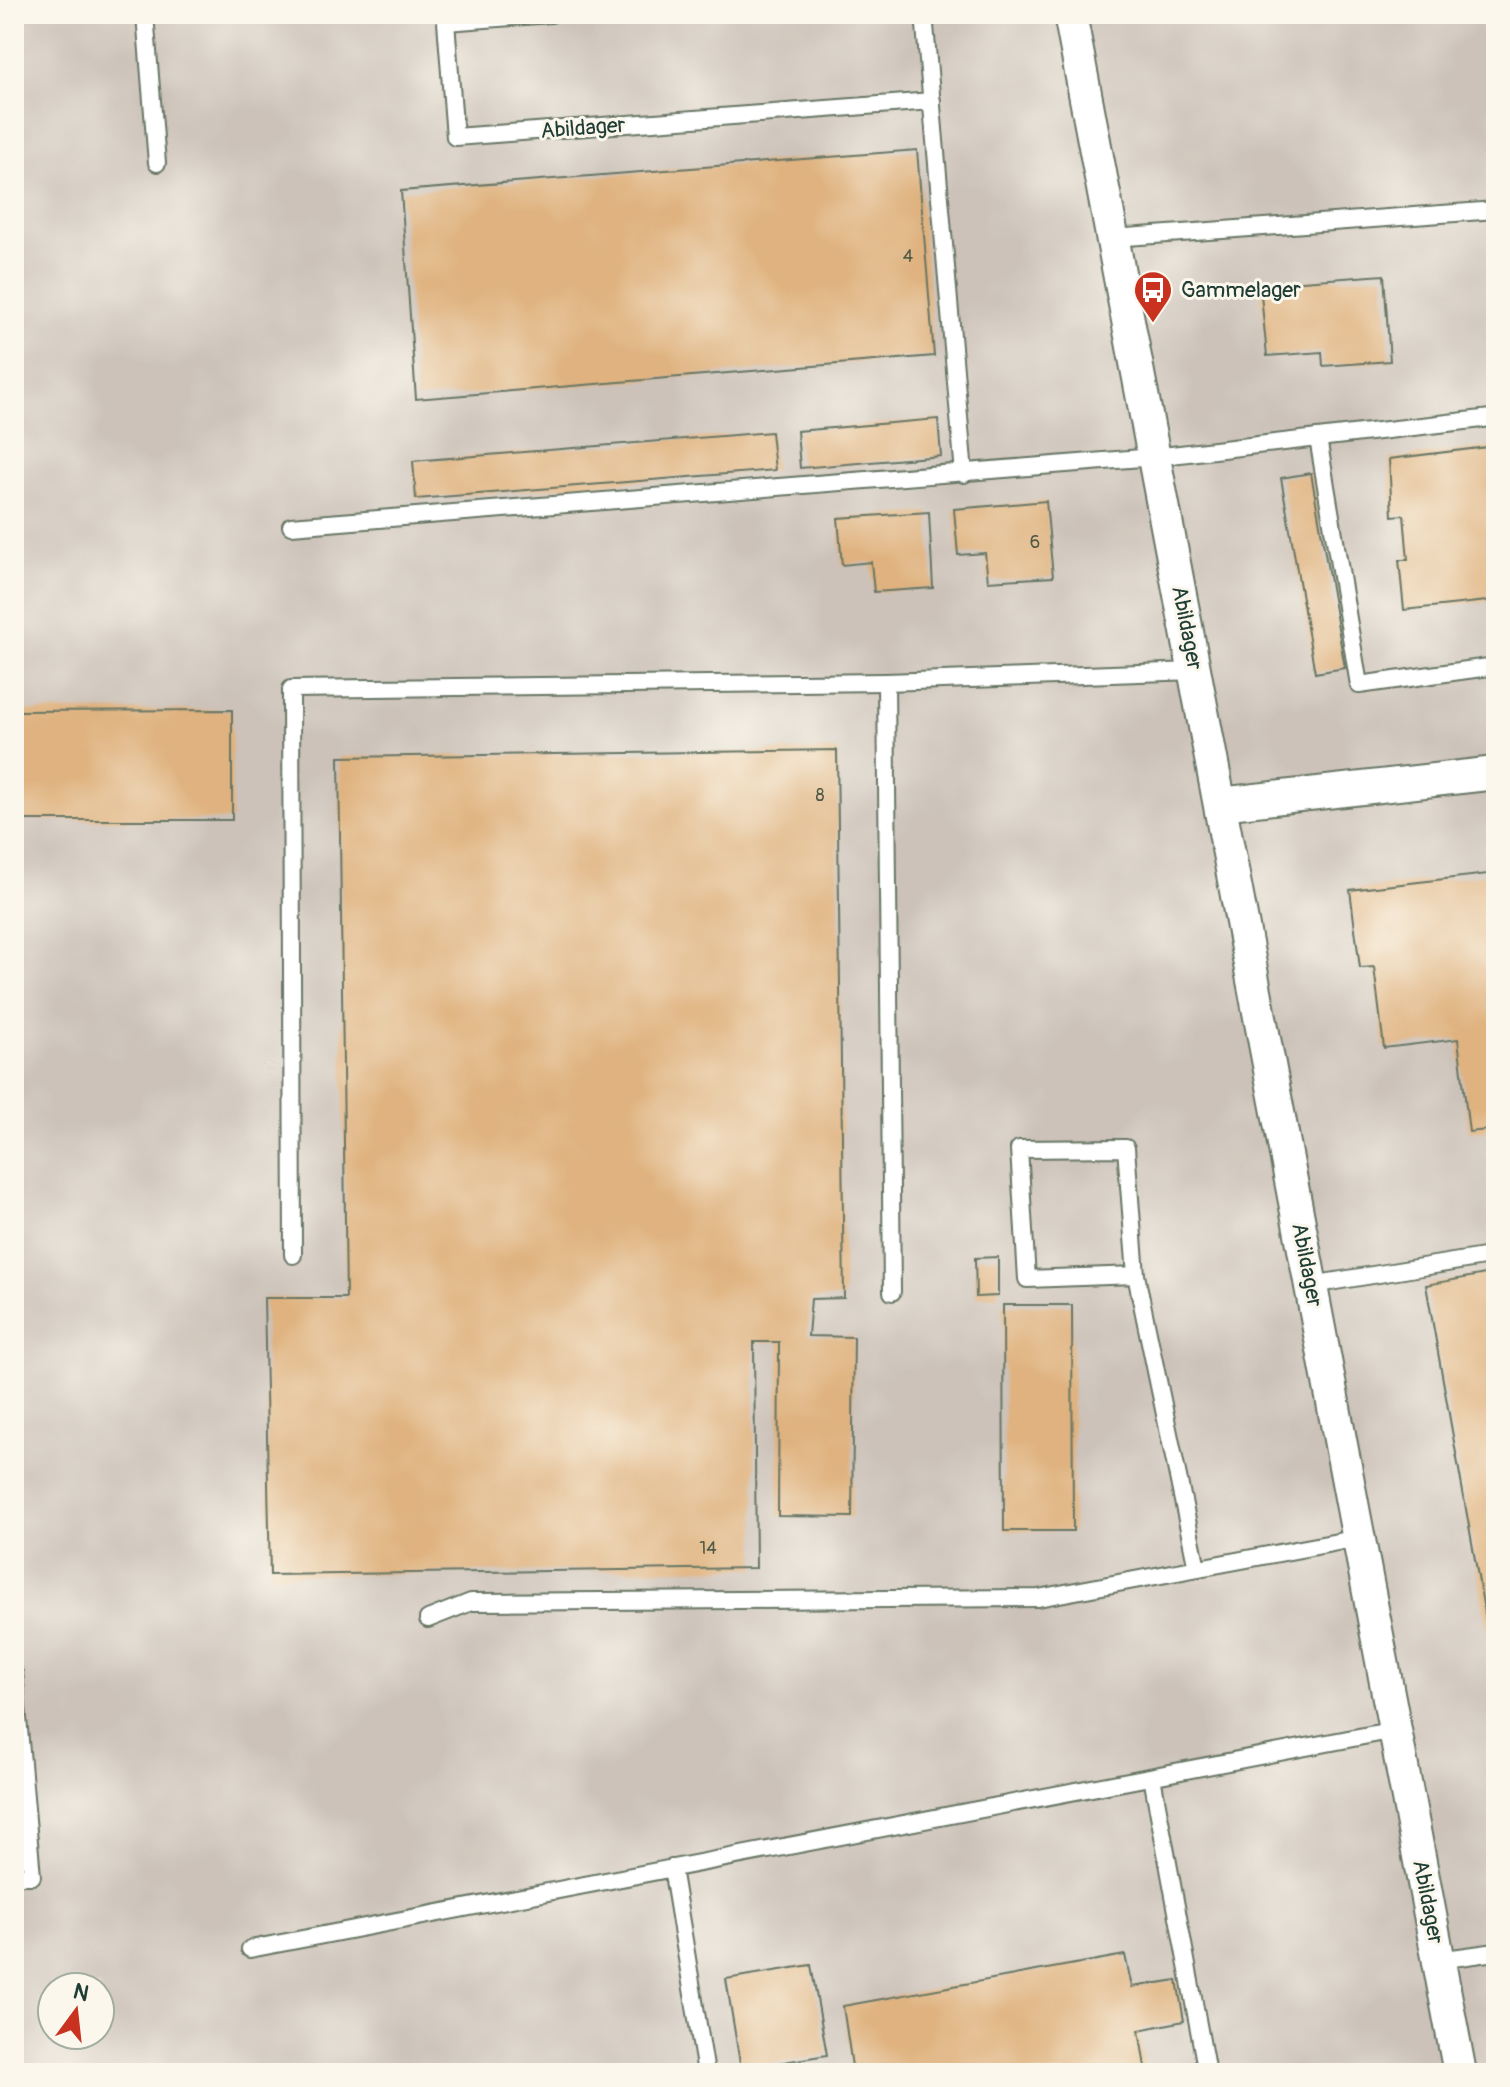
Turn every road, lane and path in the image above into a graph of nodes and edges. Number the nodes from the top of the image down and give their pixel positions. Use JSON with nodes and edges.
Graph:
{"nodes":[{"id":1,"x":145,"y":14,"type":"edge"},
{"id":2,"x":551,"y":14,"type":"edge"},
{"id":3,"x":924,"y":14,"type":"edge"},
{"id":4,"x":1070,"y":14,"type":"edge"},
{"id":5,"x":932,"y":101,"type":"junction"},
{"id":6,"x":157,"y":163,"type":"dead end"},
{"id":7,"x":1496,"y":210,"type":"edge"},
{"id":8,"x":1113,"y":238,"type":"junction"},
{"id":9,"x":1491,"y":418,"type":"dead end"},
{"id":10,"x":1318,"y":438,"type":"junction"},
{"id":11,"x":1154,"y":457,"type":"junction"},
{"id":12,"x":964,"y":474,"type":"junction"},
{"id":13,"x":291,"y":526,"type":"dead end"},
{"id":14,"x":1496,"y":666,"type":"edge"},
{"id":15,"x":1195,"y":671,"type":"junction"},
{"id":16,"x":886,"y":682,"type":"junction"},
{"id":17,"x":1496,"y":773,"type":"edge"},
{"id":18,"x":1220,"y":804,"type":"junction"},
{"id":19,"x":293,"y":1255,"type":"dead end"},
{"id":20,"x":1496,"y":1255,"type":"edge"},
{"id":21,"x":1136,"y":1275,"type":"junction"},
{"id":22,"x":1311,"y":1285,"type":"junction"},
{"id":23,"x":892,"y":1292,"type":"dead end"},
{"id":24,"x":1359,"y":1538,"type":"junction"},
{"id":25,"x":1197,"y":1568,"type":"junction"},
{"id":26,"x":428,"y":1619,"type":"dead end"},
{"id":27,"x":14,"y":1673,"type":"edge"},
{"id":28,"x":1395,"y":1730,"type":"junction"},
{"id":29,"x":1152,"y":1777,"type":"junction"},
{"id":30,"x":672,"y":1868,"type":"junction"},
{"id":31,"x":14,"y":1876,"type":"edge"},
{"id":32,"x":250,"y":1949,"type":"dead end"},
{"id":33,"x":1496,"y":1952,"type":"edge"},
{"id":34,"x":1438,"y":1960,"type":"junction"},
{"id":35,"x":706,"y":2073,"type":"edge"},
{"id":36,"x":1207,"y":2073,"type":"edge"},
{"id":37,"x":1460,"y":2073,"type":"edge"}],
"edges":[{"from":1,"to":6,"type":"lane"},
{"from":2,"to":5,"type":"lane","name":"Abildager"},
{"from":3,"to":5,"type":"lane"},
{"from":4,"to":8,"type":"street","name":"Abildager"},
{"from":5,"to":12,"type":"lane"},
{"from":7,"to":8,"type":"lane"},
{"from":8,"to":11,"type":"street","name":"Abildager"},
{"from":9,"to":10,"type":"lane"},
{"from":10,"to":11,"type":"lane"},
{"from":10,"to":14,"type":"lane"},
{"from":11,"to":12,"type":"lane"},
{"from":11,"to":15,"type":"street","name":"Abildager"},
{"from":12,"to":13,"type":"lane"},
{"from":15,"to":16,"type":"lane"},
{"from":15,"to":18,"type":"street","name":"Abildager"},
{"from":16,"to":19,"type":"lane"},
{"from":16,"to":23,"type":"lane"},
{"from":17,"to":18,"type":"street"},
{"from":18,"to":22,"type":"street","name":"Abildager"},
{"from":20,"to":22,"type":"lane"},
{"from":21,"to":21,"type":"lane"},
{"from":21,"to":25,"type":"lane"},
{"from":22,"to":24,"type":"street","name":"Abildager"},
{"from":24,"to":25,"type":"lane"},
{"from":24,"to":28,"type":"street","name":"Abildager"},
{"from":25,"to":26,"type":"lane"},
{"from":27,"to":31,"type":"lane"},
{"from":28,"to":29,"type":"lane"},
{"from":28,"to":34,"type":"street","name":"Abildager"},
{"from":29,"to":30,"type":"lane"},
{"from":29,"to":36,"type":"lane"},
{"from":30,"to":32,"type":"lane"},
{"from":30,"to":35,"type":"lane"},
{"from":33,"to":34,"type":"lane"},
{"from":34,"to":37,"type":"street","name":"Abildager"}]}
